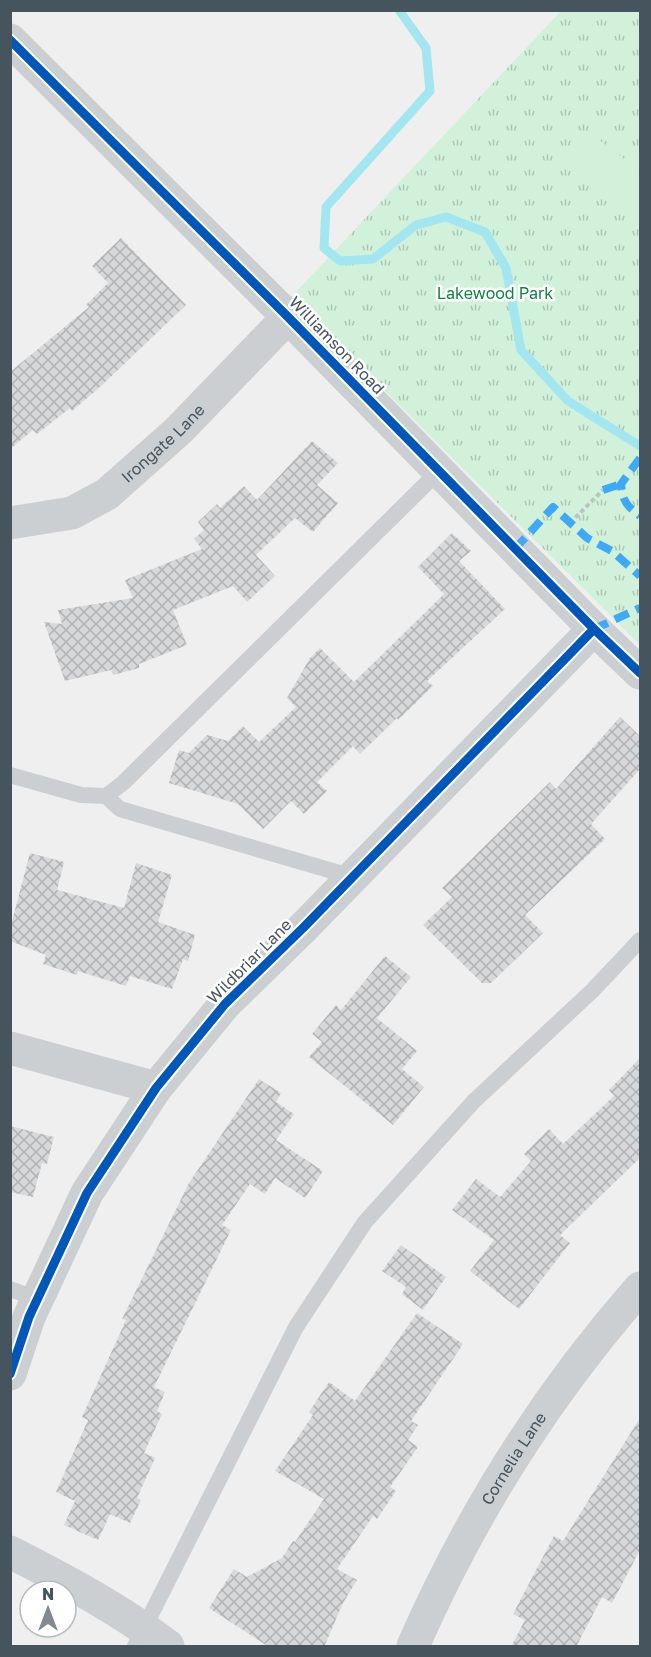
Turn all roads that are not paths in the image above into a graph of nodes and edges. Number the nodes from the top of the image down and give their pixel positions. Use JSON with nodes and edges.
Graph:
{"nodes":[{"id":1,"x":10,"y":40,"type":"edge"},
{"id":2,"x":288,"y":317,"type":"junction"},
{"id":3,"x":439,"y":471,"type":"junction"},
{"id":4,"x":10,"y":523,"type":"edge"},
{"id":5,"x":594,"y":629,"type":"junction"},
{"id":6,"x":640,"y":673,"type":"edge"},
{"id":7,"x":10,"y":775,"type":"edge"},
{"id":8,"x":106,"y":796,"type":"junction"},
{"id":9,"x":353,"y":876,"type":"junction"},
{"id":10,"x":640,"y":940,"type":"edge"},
{"id":11,"x":10,"y":1048,"type":"edge"},
{"id":12,"x":156,"y":1088,"type":"junction"},
{"id":13,"x":640,"y":1288,"type":"edge"},
{"id":14,"x":24,"y":1294,"type":"edge"},
{"id":15,"x":10,"y":1374,"type":"edge"},
{"id":16,"x":10,"y":1552,"type":"edge"},
{"id":17,"x":149,"y":1640,"type":"edge"},
{"id":18,"x":413,"y":1647,"type":"edge"}],
"edges":[{"from":1,"to":2,"type":"street","name":"Williamson Road"},
{"from":2,"to":3,"type":"street","name":"Williamson Road"},
{"from":2,"to":4,"type":"street","name":"Irongate Lane"},
{"from":3,"to":5,"type":"street","name":"Williamson Road"},
{"from":3,"to":8,"type":"lane"},
{"from":5,"to":6,"type":"street","name":"Williamson Road"},
{"from":5,"to":9,"type":"street","name":"Wildbriar Lane"},
{"from":7,"to":8,"type":"lane"},
{"from":8,"to":9,"type":"lane"},
{"from":9,"to":12,"type":"street","name":"Wildbriar Lane"},
{"from":10,"to":17,"type":"lane"},
{"from":11,"to":12,"type":"street"},
{"from":12,"to":14,"type":"street","name":"Wildbriar Lane"},
{"from":13,"to":18,"type":"street","name":"Cornelia Lane"},
{"from":14,"to":15,"type":"street","name":"Wildbriar Lane"},
{"from":16,"to":17,"type":"street"}]}
